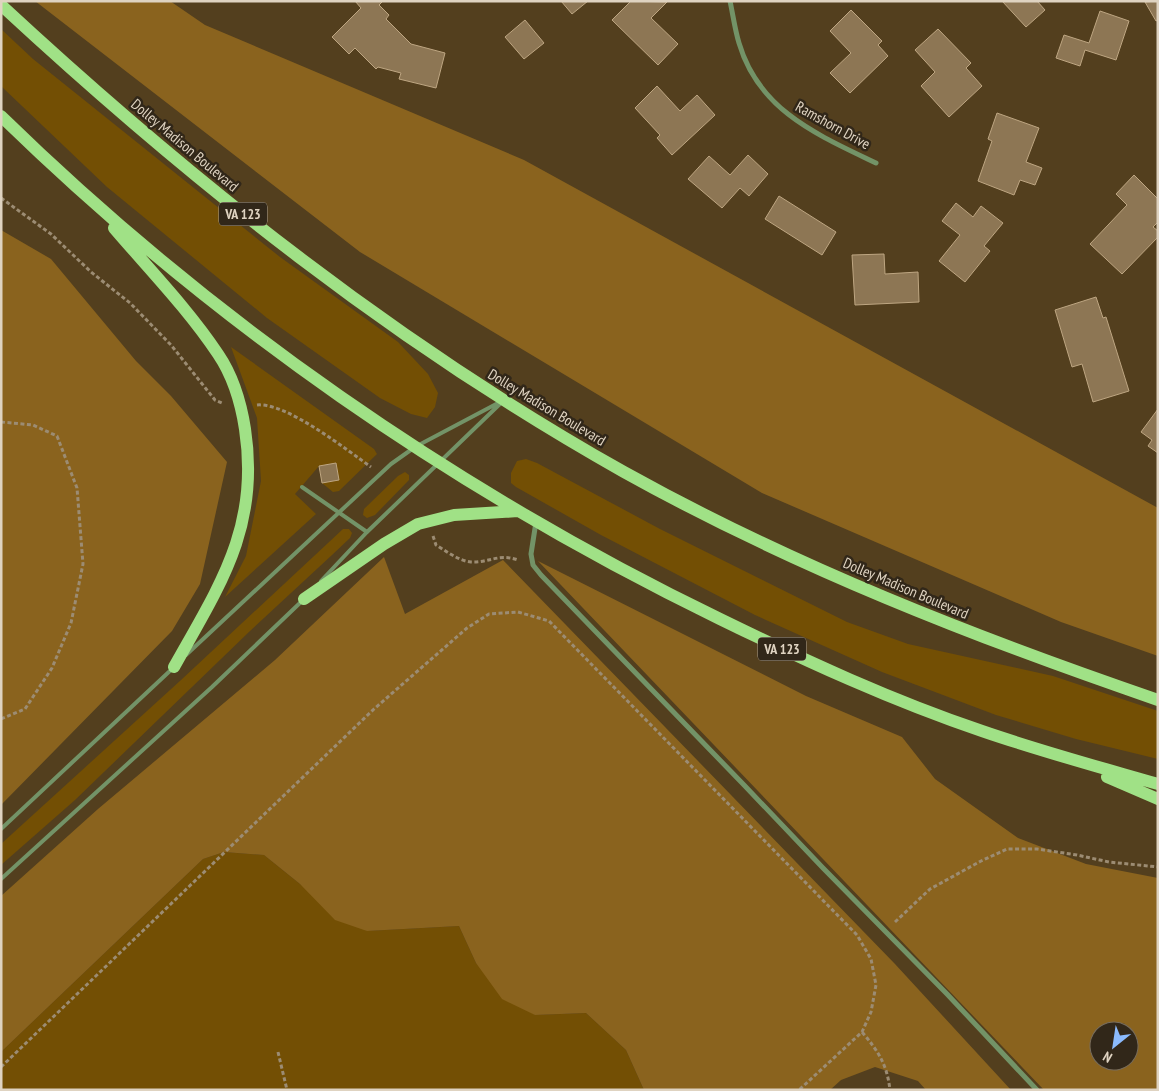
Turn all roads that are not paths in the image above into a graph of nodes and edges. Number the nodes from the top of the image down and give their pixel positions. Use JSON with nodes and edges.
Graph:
{"nodes":[{"id":1,"x":730,"y":1,"type":"edge"},
{"id":2,"x":1,"y":5,"type":"edge"},
{"id":3,"x":1,"y":116,"type":"edge"},
{"id":4,"x":876,"y":163,"type":"dead end"},
{"id":5,"x":84,"y":194,"type":"junction"},
{"id":6,"x":504,"y":400,"type":"junction"},
{"id":7,"x":415,"y":447,"type":"junction"},
{"id":8,"x":439,"y":462,"type":"junction"},
{"id":9,"x":302,"y":487,"type":"dead end"},
{"id":10,"x":518,"y":511,"type":"junction"},
{"id":11,"x":339,"y":512,"type":"junction"},
{"id":12,"x":536,"y":522,"type":"junction"},
{"id":13,"x":366,"y":532,"type":"junction"},
{"id":14,"x":304,"y":599,"type":"junction"},
{"id":15,"x":174,"y":667,"type":"junction"},
{"id":16,"x":1158,"y":700,"type":"edge"},
{"id":17,"x":1059,"y":756,"type":"junction"},
{"id":18,"x":1158,"y":784,"type":"edge"},
{"id":19,"x":1158,"y":799,"type":"edge"},
{"id":20,"x":1,"y":829,"type":"edge"},
{"id":21,"x":1,"y":879,"type":"edge"},
{"id":22,"x":1037,"y":1090,"type":"edge"}],
"edges":[{"from":1,"to":4,"type":"street","name":"Ramshorn Drive"},
{"from":2,"to":6,"type":"main road","name":"Dolley Madison Boulevard","number":"VA 123"},
{"from":3,"to":5,"type":"main road","number":"VA 123"},
{"from":5,"to":7,"type":"main road","number":"VA 123"},
{"from":5,"to":15,"type":"main road"},
{"from":6,"to":7,"type":"lane"},
{"from":6,"to":8,"type":"lane"},
{"from":6,"to":16,"type":"main road","name":"Dolley Madison Boulevard","number":"VA 123"},
{"from":7,"to":8,"type":"main road","number":"VA 123"},
{"from":7,"to":11,"type":"lane"},
{"from":8,"to":10,"type":"main road","number":"VA 123"},
{"from":8,"to":13,"type":"lane"},
{"from":9,"to":11,"type":"lane"},
{"from":10,"to":12,"type":"main road","number":"VA 123"},
{"from":10,"to":14,"type":"main road"},
{"from":11,"to":13,"type":"lane"},
{"from":11,"to":15,"type":"lane"},
{"from":12,"to":17,"type":"main road","number":"VA 123"},
{"from":12,"to":22,"type":"street"},
{"from":13,"to":14,"type":"lane"},
{"from":14,"to":21,"type":"lane"},
{"from":15,"to":20,"type":"lane"},
{"from":17,"to":18,"type":"main road","number":"VA 123"},
{"from":17,"to":19,"type":"main road"}]}
